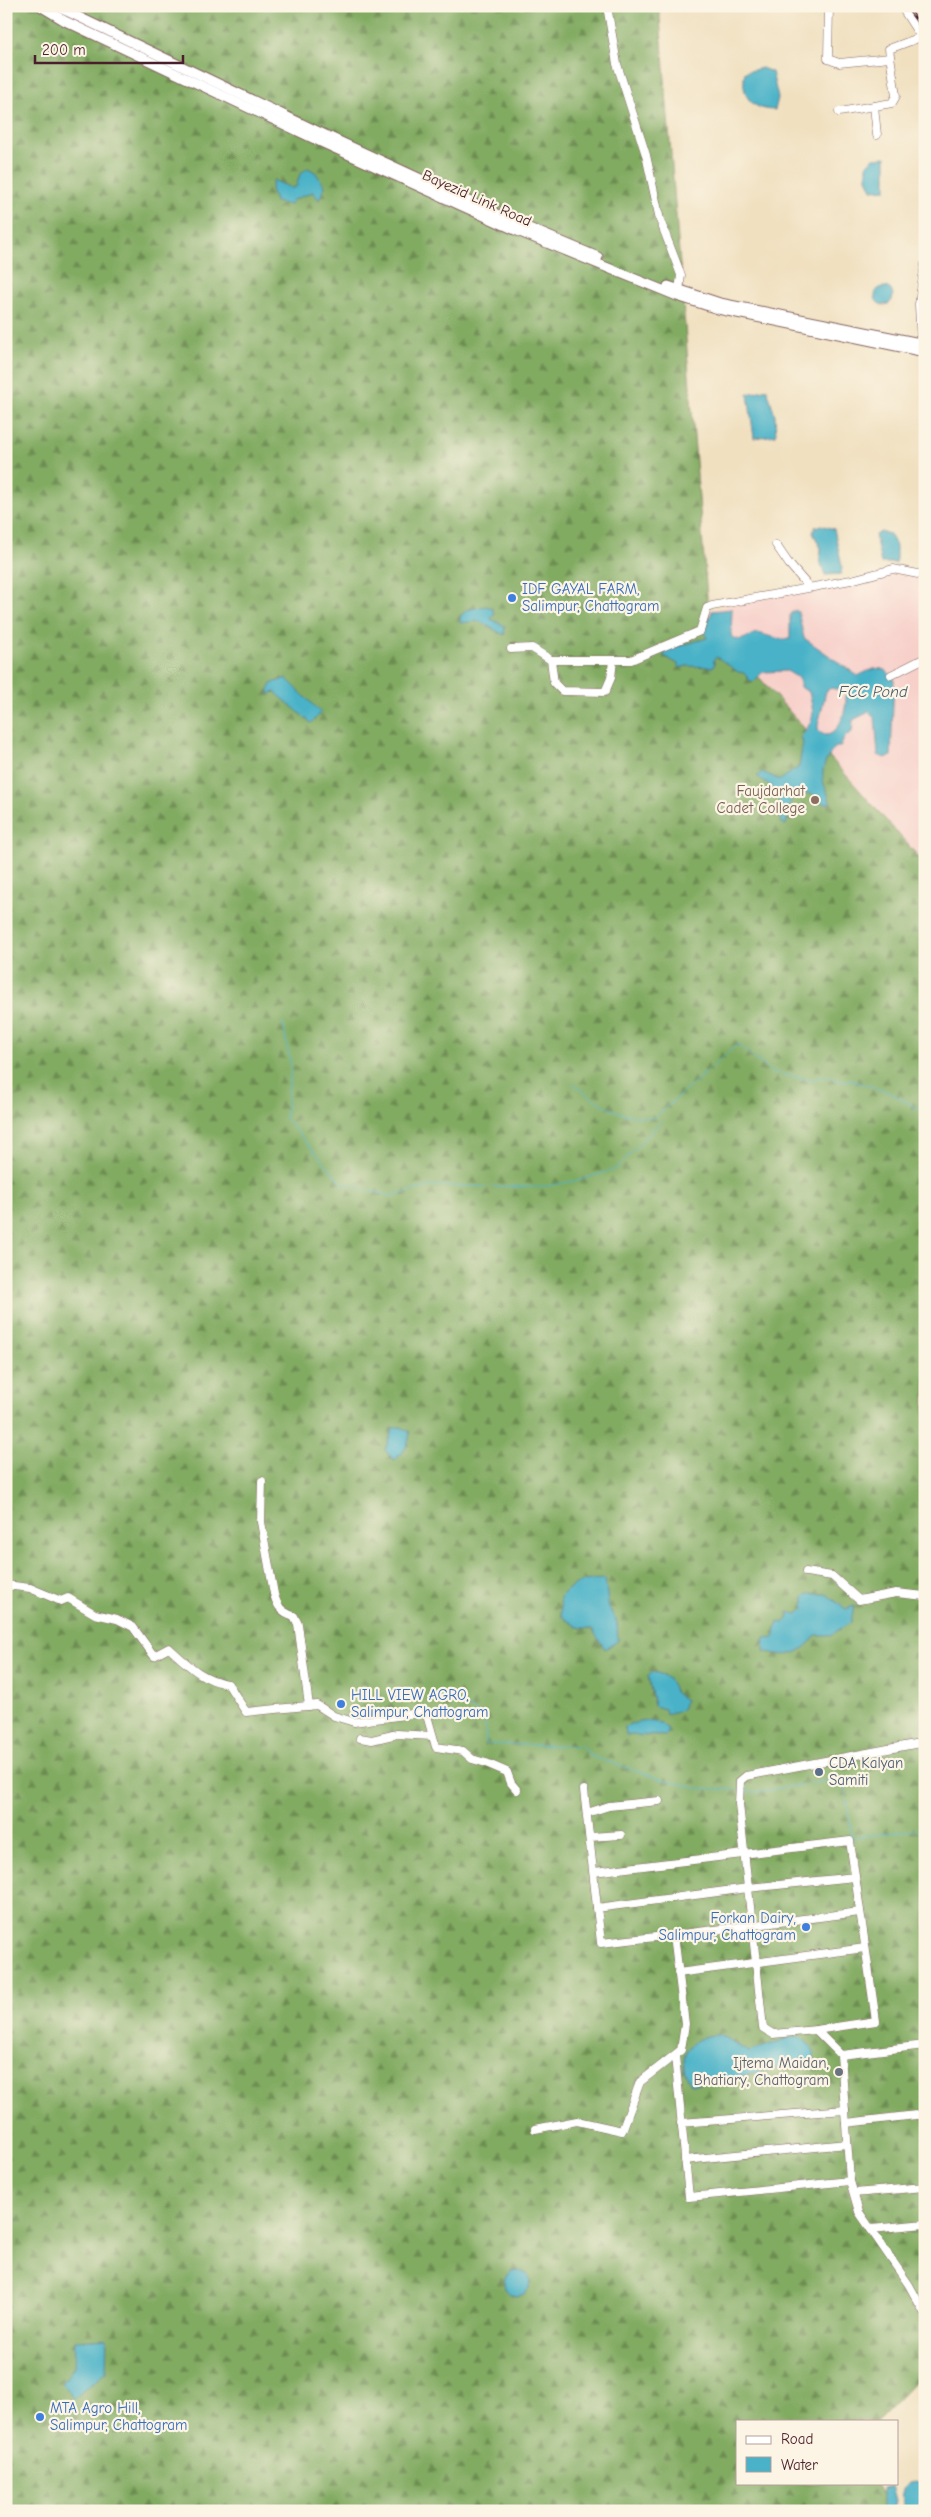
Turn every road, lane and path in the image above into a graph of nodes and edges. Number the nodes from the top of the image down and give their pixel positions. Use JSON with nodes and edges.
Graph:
{"nodes":[{"id":1,"x":40,"y":6,"type":"edge"},
{"id":2,"x":56,"y":6,"type":"edge"},
{"id":3,"x":607,"y":6,"type":"edge"},
{"id":4,"x":829,"y":6,"type":"edge"},
{"id":5,"x":901,"y":6,"type":"edge"},
{"id":6,"x":66,"y":17,"type":"junction"},
{"id":7,"x":89,"y":28,"type":"junction"},
{"id":8,"x":890,"y":58,"type":"junction"},
{"id":9,"x":874,"y":106,"type":"junction"},
{"id":10,"x":839,"y":112,"type":"dead end"},
{"id":11,"x":877,"y":135,"type":"dead end"},
{"id":12,"x":925,"y":264,"type":"edge"},
{"id":13,"x":679,"y":291,"type":"junction"},
{"id":14,"x":923,"y":347,"type":"edge"},
{"id":15,"x":776,"y":545,"type":"dead end"},
{"id":16,"x":925,"y":573,"type":"edge"},
{"id":17,"x":809,"y":587,"type":"junction"},
{"id":18,"x":511,"y":649,"type":"dead end"},
{"id":19,"x":925,"y":658,"type":"edge"},
{"id":20,"x":550,"y":660,"type":"junction"},
{"id":21,"x":612,"y":660,"type":"junction"},
{"id":22,"x":891,"y":675,"type":"dead end"},
{"id":23,"x":262,"y":1481,"type":"dead end"},
{"id":24,"x":806,"y":1572,"type":"dead end"},
{"id":25,"x":6,"y":1585,"type":"edge"},
{"id":26,"x":925,"y":1596,"type":"edge"},
{"id":27,"x":309,"y":1706,"type":"junction"},
{"id":28,"x":432,"y":1736,"type":"junction"},
{"id":29,"x":360,"y":1738,"type":"dead end"},
{"id":30,"x":925,"y":1742,"type":"edge"},
{"id":31,"x":517,"y":1790,"type":"dead end"},
{"id":32,"x":584,"y":1790,"type":"dead end"},
{"id":33,"x":659,"y":1802,"type":"dead end"},
{"id":34,"x":587,"y":1813,"type":"junction"},
{"id":35,"x":621,"y":1835,"type":"dead end"},
{"id":36,"x":590,"y":1838,"type":"junction"},
{"id":37,"x":744,"y":1854,"type":"junction"},
{"id":38,"x":594,"y":1872,"type":"junction"},
{"id":39,"x":855,"y":1877,"type":"junction"},
{"id":40,"x":748,"y":1888,"type":"junction"},
{"id":41,"x":597,"y":1908,"type":"junction"},
{"id":42,"x":860,"y":1912,"type":"junction"},
{"id":43,"x":753,"y":1926,"type":"junction"},
{"id":44,"x":674,"y":1935,"type":"junction"},
{"id":45,"x":865,"y":1948,"type":"junction"},
{"id":46,"x":757,"y":1962,"type":"junction"},
{"id":47,"x":678,"y":1973,"type":"junction"},
{"id":48,"x":816,"y":2030,"type":"junction"},
{"id":49,"x":925,"y":2045,"type":"edge"},
{"id":50,"x":841,"y":2055,"type":"junction"},
{"id":51,"x":675,"y":2056,"type":"junction"},
{"id":52,"x":845,"y":2110,"type":"junction"},
{"id":53,"x":925,"y":2114,"type":"edge"},
{"id":54,"x":846,"y":2123,"type":"junction"},
{"id":55,"x":682,"y":2124,"type":"junction"},
{"id":56,"x":535,"y":2129,"type":"dead end"},
{"id":57,"x":847,"y":2144,"type":"junction"},
{"id":58,"x":685,"y":2160,"type":"junction"},
{"id":59,"x":850,"y":2181,"type":"junction"},
{"id":60,"x":925,"y":2187,"type":"edge"},
{"id":61,"x":854,"y":2193,"type":"junction"},
{"id":62,"x":925,"y":2224,"type":"edge"},
{"id":63,"x":871,"y":2229,"type":"junction"},
{"id":64,"x":925,"y":2314,"type":"edge"}],
"edges":[{"from":1,"to":6,"type":"main road","name":"Bayezid Link Road"},
{"from":2,"to":6,"type":"main road","name":"Bayezid Link Road"},
{"from":3,"to":13,"type":"street"},
{"from":4,"to":8,"type":"street"},
{"from":5,"to":8,"type":"street"},
{"from":6,"to":7,"type":"main road","name":"Bayezid Link Road"},
{"from":7,"to":13,"type":"main road","name":"Bayezid Link Road"},
{"from":7,"to":14,"type":"main road","name":"Bayezid Link Road"},
{"from":8,"to":9,"type":"street"},
{"from":9,"to":10,"type":"street"},
{"from":9,"to":11,"type":"street"},
{"from":12,"to":14,"type":"street"},
{"from":13,"to":14,"type":"main road","name":"Bayezid Link Road"},
{"from":15,"to":17,"type":"street"},
{"from":16,"to":17,"type":"street"},
{"from":17,"to":21,"type":"street"},
{"from":18,"to":20,"type":"street"},
{"from":19,"to":22,"type":"street"},
{"from":20,"to":21,"type":"street"},
{"from":20,"to":21,"type":"street"},
{"from":23,"to":27,"type":"street"},
{"from":24,"to":26,"type":"street"},
{"from":25,"to":27,"type":"street"},
{"from":27,"to":28,"type":"street"},
{"from":28,"to":29,"type":"street"},
{"from":28,"to":31,"type":"street"},
{"from":30,"to":37,"type":"street"},
{"from":32,"to":34,"type":"street"},
{"from":33,"to":34,"type":"street"},
{"from":34,"to":36,"type":"street"},
{"from":35,"to":36,"type":"street"},
{"from":36,"to":38,"type":"street"},
{"from":37,"to":38,"type":"street"},
{"from":37,"to":39,"type":"street"},
{"from":37,"to":40,"type":"street"},
{"from":38,"to":41,"type":"street"},
{"from":39,"to":40,"type":"street"},
{"from":39,"to":42,"type":"street"},
{"from":40,"to":41,"type":"street"},
{"from":40,"to":43,"type":"street"},
{"from":41,"to":44,"type":"street"},
{"from":42,"to":43,"type":"street"},
{"from":42,"to":45,"type":"street"},
{"from":43,"to":44,"type":"street"},
{"from":43,"to":46,"type":"street"},
{"from":44,"to":47,"type":"street"},
{"from":45,"to":46,"type":"street"},
{"from":45,"to":48,"type":"street"},
{"from":46,"to":47,"type":"street"},
{"from":46,"to":48,"type":"street"},
{"from":47,"to":51,"type":"street"},
{"from":48,"to":50,"type":"street"},
{"from":49,"to":50,"type":"street"},
{"from":50,"to":52,"type":"street"},
{"from":51,"to":55,"type":"street"},
{"from":51,"to":56,"type":"street"},
{"from":52,"to":54,"type":"street"},
{"from":52,"to":55,"type":"street"},
{"from":53,"to":54,"type":"street"},
{"from":54,"to":57,"type":"street"},
{"from":55,"to":58,"type":"street"},
{"from":57,"to":58,"type":"street"},
{"from":57,"to":59,"type":"street"},
{"from":58,"to":59,"type":"street"},
{"from":59,"to":61,"type":"street"},
{"from":60,"to":61,"type":"street"},
{"from":61,"to":63,"type":"street"},
{"from":62,"to":63,"type":"street"},
{"from":63,"to":64,"type":"street"}]}
